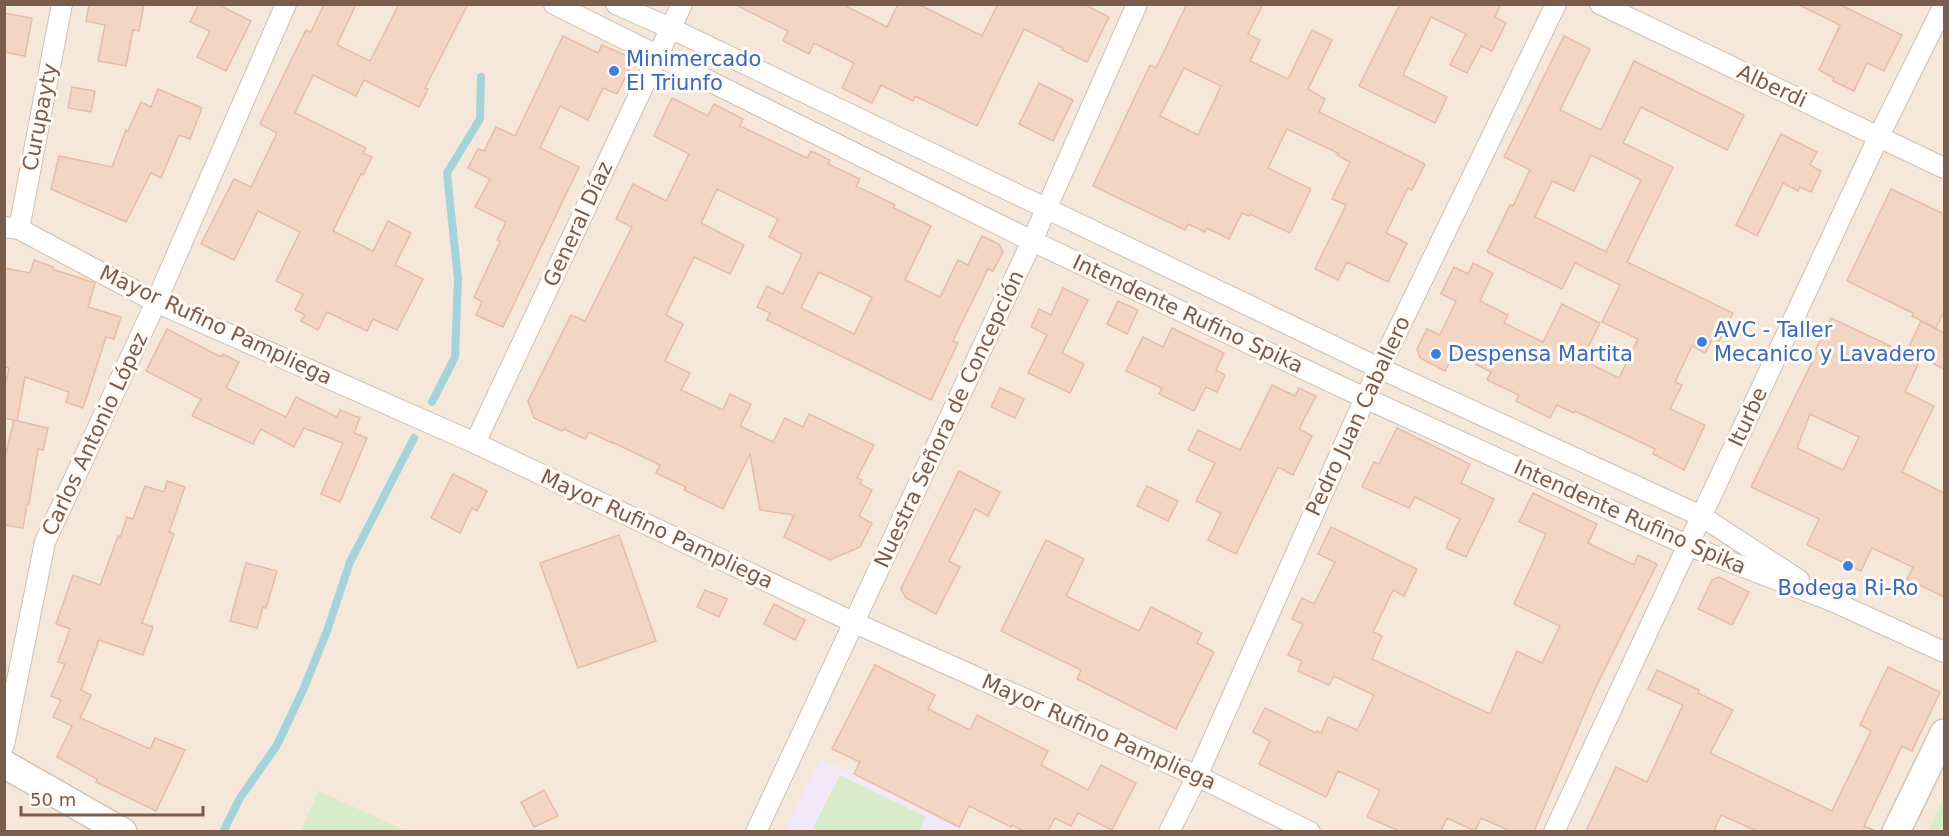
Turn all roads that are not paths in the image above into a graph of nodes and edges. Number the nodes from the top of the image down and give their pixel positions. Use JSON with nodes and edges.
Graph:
{"nodes":[{"id":1,"x":62,"y":4,"type":"edge"},
{"id":2,"x":286,"y":4,"type":"edge"},
{"id":3,"x":554,"y":4,"type":"edge"},
{"id":4,"x":616,"y":4,"type":"edge"},
{"id":5,"x":681,"y":4,"type":"edge"},
{"id":6,"x":1137,"y":4,"type":"edge"},
{"id":7,"x":1556,"y":4,"type":"edge"},
{"id":8,"x":1600,"y":4,"type":"edge"},
{"id":9,"x":1944,"y":5,"type":"edge"},
{"id":10,"x":670,"y":28,"type":"junction"},
{"id":11,"x":658,"y":56,"type":"junction"},
{"id":12,"x":1879,"y":136,"type":"junction"},
{"id":13,"x":1944,"y":168,"type":"edge"},
{"id":14,"x":1046,"y":210,"type":"junction"},
{"id":15,"x":11,"y":228,"type":"edge"},
{"id":16,"x":1032,"y":241,"type":"junction"},
{"id":17,"x":156,"y":302,"type":"junction"},
{"id":18,"x":1379,"y":368,"type":"junction"},
{"id":19,"x":1365,"y":398,"type":"junction"},
{"id":20,"x":475,"y":443,"type":"junction"},
{"id":21,"x":1701,"y":516,"type":"junction"},
{"id":22,"x":1689,"y":546,"type":"junction"},
{"id":23,"x":1832,"y":600,"type":"junction"},
{"id":24,"x":855,"y":622,"type":"junction"},
{"id":25,"x":1944,"y":652,"type":"edge"},
{"id":26,"x":1944,"y":733,"type":"edge"},
{"id":27,"x":4,"y":745,"type":"edge"},
{"id":28,"x":4,"y":764,"type":"edge"},
{"id":29,"x":1197,"y":776,"type":"junction"},
{"id":30,"x":123,"y":831,"type":"edge"},
{"id":31,"x":756,"y":831,"type":"edge"},
{"id":32,"x":1169,"y":831,"type":"edge"},
{"id":33,"x":1310,"y":831,"type":"edge"},
{"id":34,"x":1554,"y":831,"type":"edge"},
{"id":35,"x":1896,"y":831,"type":"edge"}],
"edges":[{"from":1,"to":15,"type":"street","name":"Curupayty"},
{"from":2,"to":17,"type":"street","name":"Carlos Antonio López"},
{"from":3,"to":11,"type":"street","name":"Intendente Rufino Spika"},
{"from":4,"to":10,"type":"street","name":"Intendente Rufino Spika"},
{"from":5,"to":10,"type":"street","name":"General Díaz"},
{"from":6,"to":14,"type":"street","name":"Nuestra Señora de Concepción"},
{"from":7,"to":18,"type":"street","name":"Pedro Juan Caballero"},
{"from":8,"to":12,"type":"street","name":"Alberdi"},
{"from":9,"to":12,"type":"street","name":"Iturbe"},
{"from":10,"to":11,"type":"street","name":"General Díaz"},
{"from":10,"to":14,"type":"street","name":"Intendente Rufino Spika"},
{"from":11,"to":16,"type":"street","name":"Intendente Rufino Spika"},
{"from":11,"to":20,"type":"street","name":"General Díaz"},
{"from":12,"to":13,"type":"street","name":"Alberdi"},
{"from":12,"to":21,"type":"street","name":"Iturbe"},
{"from":14,"to":16,"type":"street","name":"Nuestra Señora de Concepción"},
{"from":14,"to":18,"type":"street","name":"Intendente Rufino Spika"},
{"from":15,"to":17,"type":"street","name":"Mayor Rufino Pampliega"},
{"from":16,"to":19,"type":"street","name":"Intendente Rufino Spika"},
{"from":16,"to":24,"type":"street","name":"Nuestra Señora de Concepción"},
{"from":17,"to":20,"type":"street","name":"Mayor Rufino Pampliega"},
{"from":17,"to":27,"type":"street","name":"Carlos Antonio López"},
{"from":18,"to":19,"type":"street","name":"Pedro Juan Caballero"},
{"from":18,"to":21,"type":"street","name":"Intendente Rufino Spika"},
{"from":19,"to":22,"type":"street","name":"Intendente Rufino Spika"},
{"from":19,"to":29,"type":"street","name":"Pedro Juan Caballero"},
{"from":20,"to":24,"type":"street","name":"Mayor Rufino Pampliega"},
{"from":21,"to":22,"type":"street","name":"Iturbe"},
{"from":21,"to":23,"type":"street","name":"Intendente Rufino Spika"},
{"from":22,"to":23,"type":"street","name":"Intendente Rufino Spika"},
{"from":22,"to":34,"type":"street","name":"Iturbe"},
{"from":23,"to":25,"type":"street","name":"Intendente Rufino Spika"},
{"from":24,"to":29,"type":"street","name":"Mayor Rufino Pampliega"},
{"from":24,"to":31,"type":"street","name":"Nuestra Señora de Concepción"},
{"from":26,"to":35,"type":"street"},
{"from":28,"to":30,"type":"street"},
{"from":29,"to":32,"type":"street","name":"Pedro Juan Caballero"},
{"from":29,"to":33,"type":"street","name":"Mayor Rufino Pampliega"}]}
